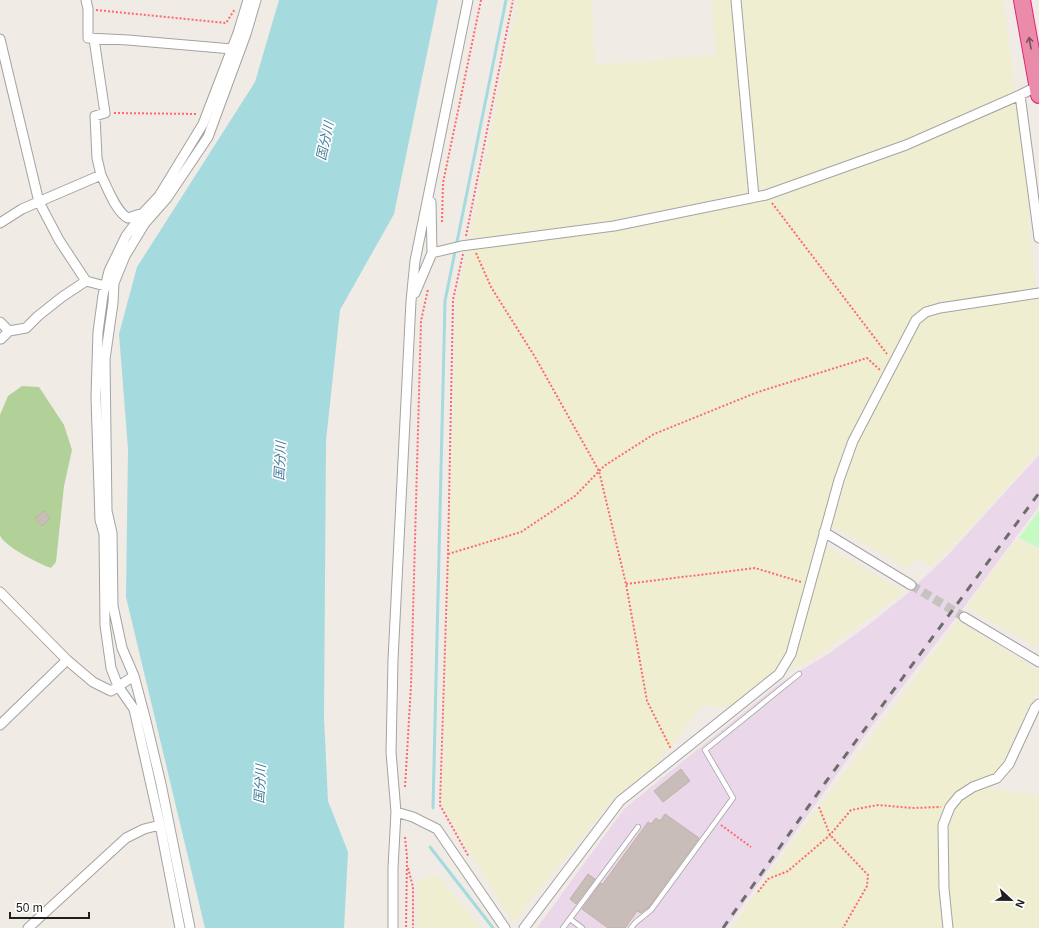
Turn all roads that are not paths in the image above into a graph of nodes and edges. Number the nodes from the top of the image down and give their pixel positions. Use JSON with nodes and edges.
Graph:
{"nodes":[{"id":1,"x":256,"y":0,"type":"edge"},
{"id":2,"x":468,"y":0,"type":"edge"},
{"id":3,"x":736,"y":0,"type":"edge"},
{"id":4,"x":1022,"y":0,"type":"edge"},
{"id":5,"x":247,"y":3,"type":"edge"},
{"id":6,"x":87,"y":4,"type":"edge"},
{"id":7,"x":242,"y":34,"type":"junction"},
{"id":8,"x":0,"y":39,"type":"edge"},
{"id":9,"x":94,"y":39,"type":"junction"},
{"id":10,"x":232,"y":49,"type":"junction"},
{"id":11,"x":1038,"y":90,"type":"edge"},
{"id":12,"x":1020,"y":95,"type":"junction"},
{"id":13,"x":101,"y":175,"type":"junction"},
{"id":14,"x":431,"y":183,"type":"junction"},
{"id":15,"x":754,"y":197,"type":"junction"},
{"id":16,"x":39,"y":202,"type":"junction"},
{"id":17,"x":143,"y":213,"type":"junction"},
{"id":18,"x":0,"y":223,"type":"edge"},
{"id":19,"x":1039,"y":238,"type":"edge"},
{"id":20,"x":432,"y":254,"type":"junction"},
{"id":21,"x":86,"y":281,"type":"junction"},
{"id":22,"x":105,"y":286,"type":"junction"},
{"id":23,"x":1039,"y":293,"type":"edge"},
{"id":24,"x":411,"y":302,"type":"junction"},
{"id":25,"x":0,"y":322,"type":"edge"},
{"id":26,"x":9,"y":331,"type":"junction"},
{"id":27,"x":1,"y":339,"type":"dead end"},
{"id":28,"x":824,"y":532,"type":"junction"},
{"id":29,"x":911,"y":585,"type":"tunnel mouth"},
{"id":30,"x":0,"y":592,"type":"edge"},
{"id":31,"x":964,"y":617,"type":"tunnel mouth"},
{"id":32,"x":67,"y":660,"type":"junction"},
{"id":33,"x":1039,"y":662,"type":"edge"},
{"id":34,"x":799,"y":674,"type":"dead end"},
{"id":35,"x":134,"y":676,"type":"junction"},
{"id":36,"x":118,"y":686,"type":"junction"},
{"id":37,"x":1039,"y":704,"type":"edge"},
{"id":38,"x":0,"y":725,"type":"edge"},
{"id":39,"x":396,"y":812,"type":"junction"},
{"id":40,"x":160,"y":825,"type":"junction"},
{"id":41,"x":638,"y":827,"type":"dead end"},
{"id":42,"x":570,"y":919,"type":"junction"},
{"id":43,"x":28,"y":928,"type":"edge"},
{"id":44,"x":180,"y":928,"type":"edge"},
{"id":45,"x":190,"y":928,"type":"edge"},
{"id":46,"x":392,"y":928,"type":"edge"},
{"id":47,"x":505,"y":928,"type":"edge"},
{"id":48,"x":524,"y":928,"type":"edge"},
{"id":49,"x":563,"y":928,"type":"edge"},
{"id":50,"x":582,"y":928,"type":"edge"},
{"id":51,"x":631,"y":928,"type":"edge"},
{"id":52,"x":948,"y":928,"type":"edge"}],
"edges":[{"from":1,"to":7,"type":"street"},
{"from":2,"to":14,"type":"street"},
{"from":3,"to":15,"type":"street"},
{"from":11,"to":4,"type":"highway","one_way":true},
{"from":5,"to":7,"type":"street"},
{"from":6,"to":9,"type":"street"},
{"from":7,"to":10,"type":"street"},
{"from":7,"to":35,"type":"street"},
{"from":8,"to":16,"type":"street"},
{"from":9,"to":10,"type":"street"},
{"from":9,"to":13,"type":"street"},
{"from":10,"to":17,"type":"street"},
{"from":11,"to":12,"type":"street"},
{"from":12,"to":15,"type":"street"},
{"from":12,"to":19,"type":"street"},
{"from":13,"to":16,"type":"street"},
{"from":13,"to":17,"type":"street"},
{"from":14,"to":20,"type":"street"},
{"from":14,"to":24,"type":"street"},
{"from":15,"to":20,"type":"street"},
{"from":16,"to":18,"type":"street"},
{"from":16,"to":21,"type":"street"},
{"from":17,"to":22,"type":"street"},
{"from":20,"to":24,"type":"street"},
{"from":21,"to":22,"type":"street"},
{"from":21,"to":26,"type":"street"},
{"from":22,"to":36,"type":"street"},
{"from":23,"to":28,"type":"street"},
{"from":24,"to":39,"type":"street"},
{"from":25,"to":26,"type":"street"},
{"from":26,"to":27,"type":"street"},
{"from":28,"to":29,"type":"street"},
{"from":28,"to":48,"type":"street"},
{"from":30,"to":32,"type":"street"},
{"from":31,"to":33,"type":"street"},
{"from":32,"to":36,"type":"street"},
{"from":32,"to":38,"type":"street"},
{"from":34,"to":51,"type":"lane"},
{"from":35,"to":36,"type":"street"},
{"from":35,"to":45,"type":"street"},
{"from":36,"to":40,"type":"street"},
{"from":37,"to":52,"type":"street"},
{"from":39,"to":46,"type":"street"},
{"from":39,"to":47,"type":"street"},
{"from":40,"to":43,"type":"street"},
{"from":40,"to":44,"type":"street"},
{"from":41,"to":42,"type":"lane"},
{"from":42,"to":49,"type":"lane"},
{"from":42,"to":50,"type":"lane"}]}
